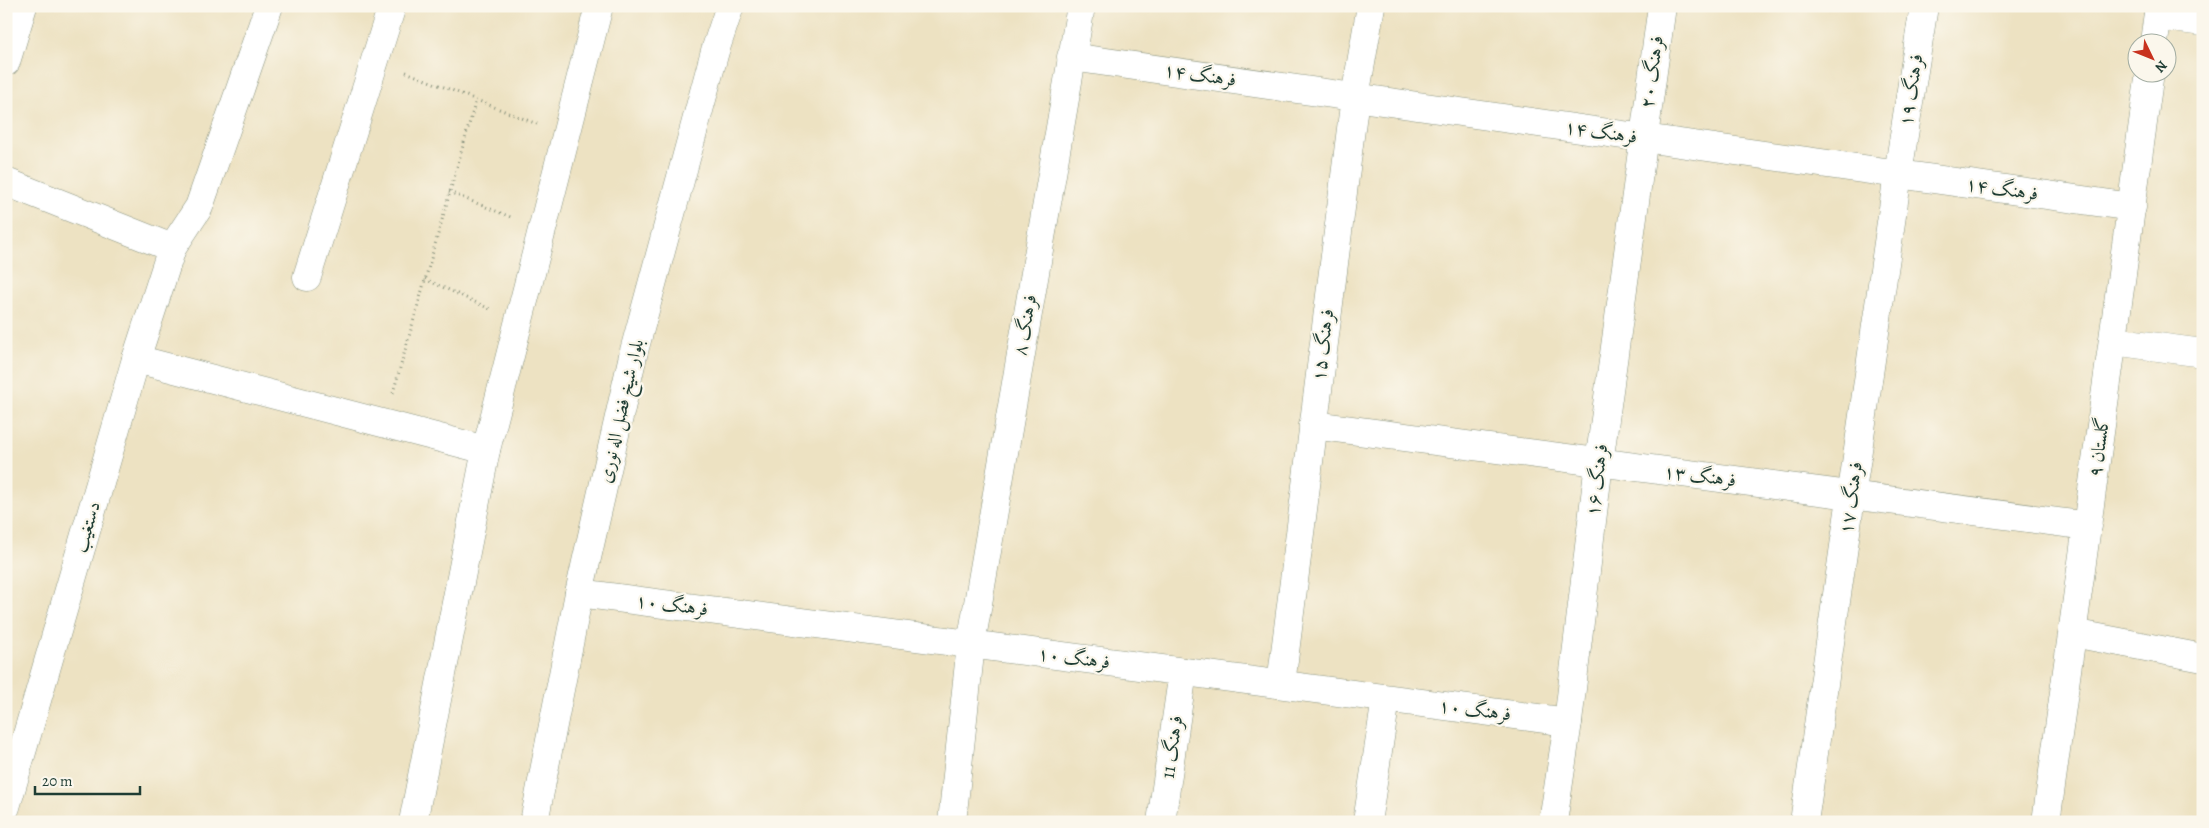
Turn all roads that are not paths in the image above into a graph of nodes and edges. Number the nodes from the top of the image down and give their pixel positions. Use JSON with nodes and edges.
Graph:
{"nodes":[{"id":1,"x":23,"y":6,"type":"edge"},
{"id":2,"x":269,"y":6,"type":"edge"},
{"id":3,"x":392,"y":6,"type":"edge"},
{"id":4,"x":599,"y":6,"type":"edge"},
{"id":5,"x":730,"y":6,"type":"edge"},
{"id":6,"x":1081,"y":6,"type":"edge"},
{"id":7,"x":1371,"y":6,"type":"edge"},
{"id":8,"x":1662,"y":6,"type":"edge"},
{"id":9,"x":1924,"y":6,"type":"edge"},
{"id":10,"x":2159,"y":11,"type":"edge"},
{"id":11,"x":2203,"y":22,"type":"edge"},
{"id":12,"x":2156,"y":32,"type":"edge"},
{"id":13,"x":1071,"y":57,"type":"junction"},
{"id":14,"x":6,"y":62,"type":"edge"},
{"id":15,"x":2149,"y":82,"type":"edge"},
{"id":16,"x":1355,"y":97,"type":"junction"},
{"id":17,"x":1642,"y":138,"type":"junction"},
{"id":18,"x":1898,"y":174,"type":"junction"},
{"id":19,"x":6,"y":182,"type":"edge"},
{"id":20,"x":2132,"y":207,"type":"junction"},
{"id":21,"x":172,"y":248,"type":"junction"},
{"id":22,"x":307,"y":277,"type":"dead end"},
{"id":23,"x":2113,"y":340,"type":"junction"},
{"id":24,"x":2203,"y":353,"type":"edge"},
{"id":25,"x":136,"y":359,"type":"junction"},
{"id":26,"x":1313,"y":425,"type":"junction"},
{"id":27,"x":486,"y":450,"type":"junction"},
{"id":28,"x":1599,"y":463,"type":"junction"},
{"id":29,"x":1852,"y":495,"type":"junction"},
{"id":30,"x":2088,"y":526,"type":"junction"},
{"id":31,"x":579,"y":593,"type":"junction"},
{"id":32,"x":2073,"y":633,"type":"junction"},
{"id":33,"x":970,"y":644,"type":"junction"},
{"id":34,"x":2203,"y":658,"type":"edge"},
{"id":35,"x":1183,"y":672,"type":"junction"},
{"id":36,"x":1281,"y":684,"type":"junction"},
{"id":37,"x":1386,"y":698,"type":"junction"},
{"id":38,"x":1568,"y":722,"type":"junction"},
{"id":39,"x":6,"y":807,"type":"edge"},
{"id":40,"x":413,"y":822,"type":"edge"},
{"id":41,"x":534,"y":822,"type":"edge"},
{"id":42,"x":952,"y":822,"type":"edge"},
{"id":43,"x":1161,"y":822,"type":"edge"},
{"id":44,"x":1367,"y":822,"type":"edge"},
{"id":45,"x":1553,"y":822,"type":"edge"},
{"id":46,"x":1804,"y":822,"type":"edge"},
{"id":47,"x":2046,"y":822,"type":"edge"}],
"edges":[{"from":1,"to":14,"type":"street"},
{"from":2,"to":21,"type":"street","name":"دستغیب"},
{"from":3,"to":22,"type":"street"},
{"from":4,"to":27,"type":"street"},
{"from":5,"to":31,"type":"street","name":"بلوار شیخ فضل اله نوری"},
{"from":6,"to":13,"type":"street","name":"فرهنگ ۸"},
{"from":7,"to":16,"type":"street","name":"فرهنگ ۱۵"},
{"from":8,"to":17,"type":"street","name":"فرهنگ ۲۰"},
{"from":9,"to":18,"type":"street","name":"فرهنگ ۱۹"},
{"from":10,"to":11,"type":"street"},
{"from":10,"to":12,"type":"street"},
{"from":13,"to":16,"type":"street","name":"فرهنگ ۱۴"},
{"from":13,"to":33,"type":"street","name":"فرهنگ ۸"},
{"from":15,"to":20,"type":"street","name":"گلستان ۹"},
{"from":16,"to":17,"type":"street","name":"فرهنگ ۱۴"},
{"from":16,"to":26,"type":"street","name":"فرهنگ ۱۵"},
{"from":17,"to":18,"type":"street","name":"فرهنگ ۱۴"},
{"from":17,"to":28,"type":"street","name":"فرهنگ ۱۶"},
{"from":18,"to":20,"type":"street","name":"فرهنگ ۱۴"},
{"from":18,"to":29,"type":"street","name":"فرهنگ ۱۷"},
{"from":19,"to":21,"type":"street"},
{"from":20,"to":23,"type":"street","name":"گلستان ۹"},
{"from":21,"to":25,"type":"street","name":"دستغیب"},
{"from":23,"to":24,"type":"street"},
{"from":23,"to":30,"type":"street","name":"گلستان ۹"},
{"from":25,"to":27,"type":"street"},
{"from":25,"to":39,"type":"street","name":"دستغیب"},
{"from":26,"to":28,"type":"street","name":"فرهنگ ۱۳"},
{"from":26,"to":36,"type":"street","name":"فرهنگ ۱۵"},
{"from":27,"to":40,"type":"street"},
{"from":28,"to":29,"type":"street","name":"فرهنگ ۱۳"},
{"from":28,"to":38,"type":"street","name":"فرهنگ ۱۶"},
{"from":29,"to":30,"type":"street","name":"فرهنگ ۱۳"},
{"from":29,"to":46,"type":"street","name":"فرهنگ ۱۷"},
{"from":30,"to":32,"type":"street","name":"گلستان ۹"},
{"from":31,"to":33,"type":"street","name":"فرهنگ ۱۰"},
{"from":31,"to":41,"type":"street","name":"بلوار شیخ فضل اله نوری"},
{"from":32,"to":34,"type":"street"},
{"from":32,"to":47,"type":"street","name":"گلستان ۹"},
{"from":33,"to":35,"type":"street","name":"فرهنگ ۱۰"},
{"from":33,"to":42,"type":"street","name":"فرهنگ ۸"},
{"from":35,"to":36,"type":"street","name":"فرهنگ ۱۰"},
{"from":35,"to":43,"type":"street","name":"فرهنگ 11"},
{"from":36,"to":37,"type":"street","name":"فرهنگ ۱۰"},
{"from":37,"to":38,"type":"street","name":"فرهنگ ۱۰"},
{"from":37,"to":44,"type":"street"},
{"from":38,"to":45,"type":"street","name":"فرهنگ ۱۶"}]}
